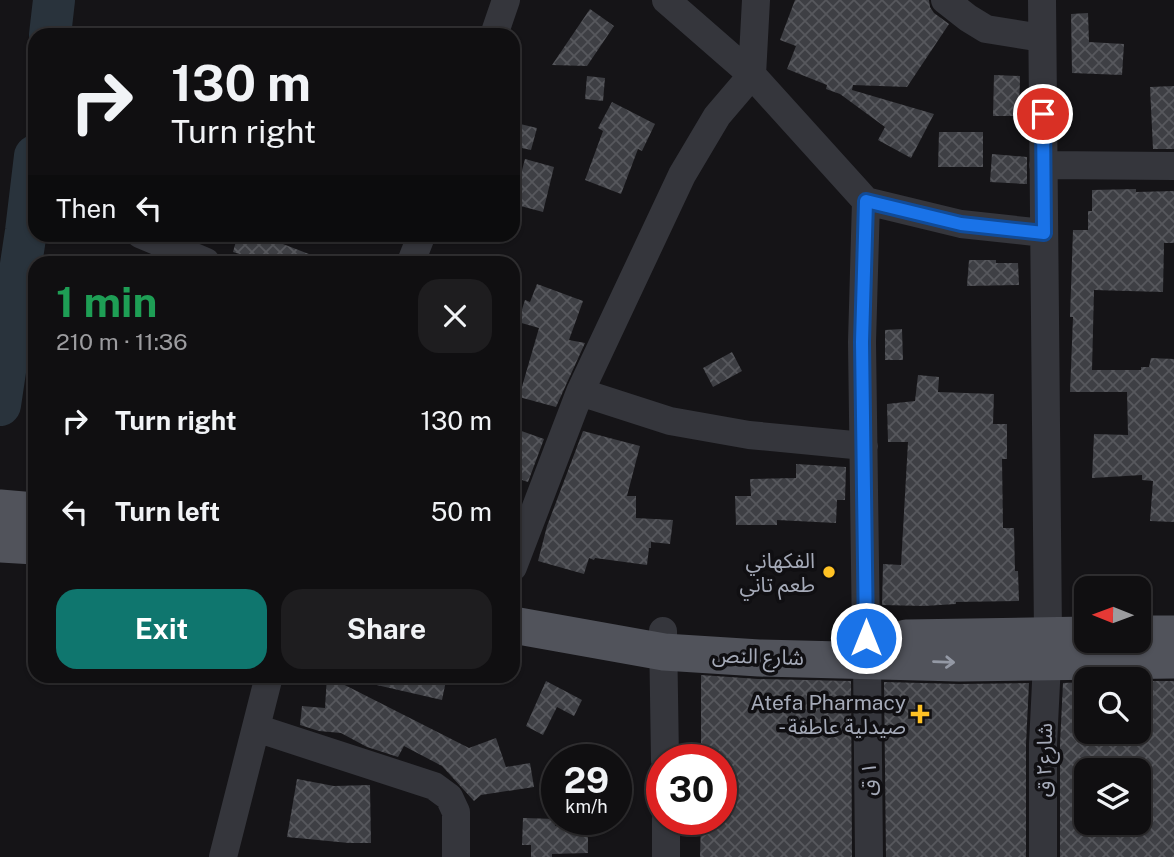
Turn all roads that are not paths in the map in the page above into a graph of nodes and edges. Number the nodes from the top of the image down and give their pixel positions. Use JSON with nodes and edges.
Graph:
{"nodes":[{"id":1,"x":506,"y":0,"type":"edge"},
{"id":2,"x":666,"y":0,"type":"edge"},
{"id":3,"x":756,"y":0,"type":"edge"},
{"id":4,"x":945,"y":0,"type":"edge"},
{"id":5,"x":1042,"y":0,"type":"edge"},
{"id":6,"x":496,"y":28,"type":"edge"},
{"id":7,"x":1042,"y":38,"type":"junction"},
{"id":8,"x":752,"y":75,"type":"junction"},
{"id":9,"x":1043,"y":165,"type":"junction"},
{"id":10,"x":1174,"y":166,"type":"edge"},
{"id":11,"x":866,"y":201,"type":"junction"},
{"id":12,"x":1044,"y":233,"type":"junction"},
{"id":13,"x":159,"y":242,"type":"edge"},
{"id":14,"x":192,"y":256,"type":"edge"},
{"id":15,"x":580,"y":392,"type":"junction"},
{"id":16,"x":864,"y":446,"type":"junction"},
{"id":17,"x":520,"y":549,"type":"edge"},
{"id":18,"x":520,"y":605,"type":"edge"},
{"id":19,"x":520,"y":626,"type":"edge"},
{"id":20,"x":1152,"y":634,"type":"edge"},
{"id":21,"x":1174,"y":634,"type":"edge"},
{"id":22,"x":1074,"y":640,"type":"edge"},
{"id":23,"x":663,"y":641,"type":"junction"},
{"id":24,"x":867,"y":649,"type":"junction"},
{"id":25,"x":1048,"y":649,"type":"junction"},
{"id":26,"x":1174,"y":660,"type":"edge"},
{"id":27,"x":267,"y":683,"type":"edge"},
{"id":28,"x":256,"y":728,"type":"junction"},
{"id":29,"x":665,"y":744,"type":"edge"},
{"id":30,"x":666,"y":835,"type":"edge"},
{"id":31,"x":223,"y":857,"type":"edge"},
{"id":32,"x":456,"y":857,"type":"edge"},
{"id":33,"x":666,"y":857,"type":"edge"},
{"id":34,"x":869,"y":857,"type":"edge"},
{"id":35,"x":1044,"y":857,"type":"edge"}],
"edges":[{"from":1,"to":6,"type":"street"},
{"from":2,"to":8,"type":"street"},
{"from":3,"to":8,"type":"street"},
{"from":4,"to":7,"type":"street"},
{"from":5,"to":7,"type":"street","name":"شارع٢ ق"},
{"from":7,"to":9,"type":"street","name":"شارع٢ ق"},
{"from":8,"to":11,"type":"street"},
{"from":8,"to":15,"type":"street"},
{"from":9,"to":10,"type":"street"},
{"from":9,"to":12,"type":"street","name":"شارع٢ ق"},
{"from":11,"to":12,"type":"street"},
{"from":11,"to":16,"type":"street","name":"١ ق"},
{"from":12,"to":25,"type":"street","name":"شارع٢ ق"},
{"from":13,"to":14,"type":"street"},
{"from":15,"to":16,"type":"street"},
{"from":15,"to":17,"type":"street"},
{"from":16,"to":24,"type":"street","name":"١ ق"},
{"from":18,"to":23,"type":"main road","name":"شارع النص"},
{"from":19,"to":23,"type":"main road","name":"شارع النص"},
{"from":20,"to":21,"type":"main road"},
{"from":22,"to":25,"type":"main road","name":"شارع النص"},
{"from":23,"to":24,"type":"main road","name":"شارع النص"},
{"from":23,"to":24,"type":"main road","name":"شارع النص"},
{"from":23,"to":29,"type":"street"},
{"from":24,"to":25,"type":"main road","name":"شارع النص"},
{"from":24,"to":34,"type":"street","name":"١ ق"},
{"from":25,"to":26,"type":"main road","name":"شارع النص"},
{"from":25,"to":35,"type":"street","name":"شارع٢ ق"},
{"from":27,"to":28,"type":"street"},
{"from":28,"to":31,"type":"street"},
{"from":28,"to":32,"type":"street"},
{"from":30,"to":33,"type":"street"}]}
